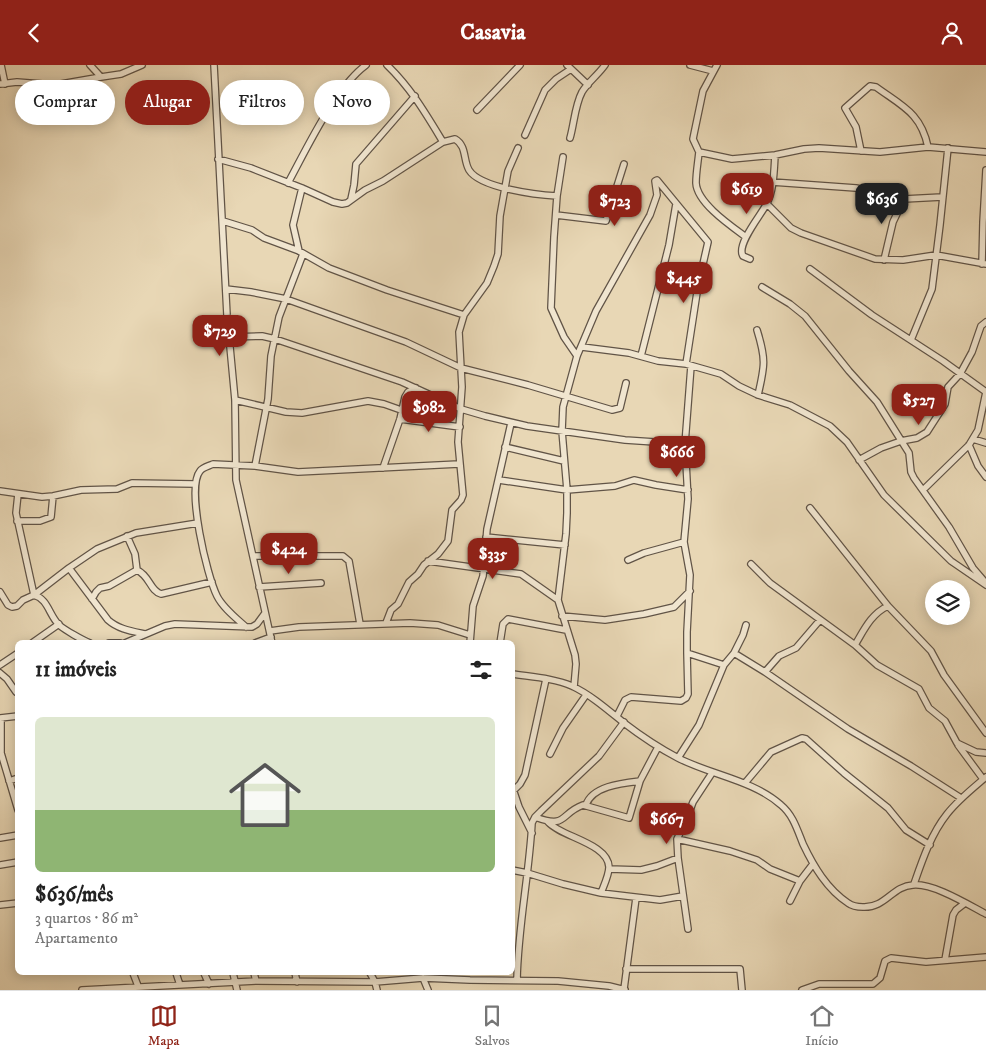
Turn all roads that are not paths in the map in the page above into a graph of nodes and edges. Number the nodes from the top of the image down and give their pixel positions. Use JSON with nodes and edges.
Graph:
{"nodes":[{"id":1,"x":1,"y":65,"type":"edge"},
{"id":2,"x":90,"y":65,"type":"edge"},
{"id":3,"x":142,"y":65,"type":"edge"},
{"id":4,"x":214,"y":65,"type":"edge"},
{"id":5,"x":366,"y":65,"type":"edge"},
{"id":6,"x":387,"y":65,"type":"edge"},
{"id":7,"x":520,"y":65,"type":"edge"},
{"id":8,"x":605,"y":65,"type":"edge"},
{"id":9,"x":690,"y":65,"type":"edge"},
{"id":10,"x":569,"y":67,"type":"edge"},
{"id":11,"x":715,"y":68,"type":"edge"},
{"id":12,"x":101,"y":77,"type":"junction"},
{"id":13,"x":2,"y":84,"type":"edge"},
{"id":14,"x":588,"y":85,"type":"junction"},
{"id":15,"x":415,"y":96,"type":"junction"},
{"id":16,"x":477,"y":110,"type":"dead end"},
{"id":17,"x":525,"y":135,"type":"dead end"},
{"id":18,"x":570,"y":138,"type":"dead end"},
{"id":19,"x":443,"y":142,"type":"junction"},
{"id":20,"x":928,"y":147,"type":"junction"},
{"id":21,"x":518,"y":148,"type":"dead end"},
{"id":22,"x":948,"y":148,"type":"junction"},
{"id":23,"x":861,"y":151,"type":"junction"},
{"id":24,"x":699,"y":152,"type":"junction"},
{"id":25,"x":986,"y":152,"type":"edge"},
{"id":26,"x":776,"y":155,"type":"junction"},
{"id":27,"x":564,"y":157,"type":"dead end"},
{"id":28,"x":218,"y":159,"type":"junction"},
{"id":29,"x":624,"y":164,"type":"dead end"},
{"id":30,"x":986,"y":170,"type":"edge"},
{"id":31,"x":772,"y":182,"type":"junction"},
{"id":32,"x":288,"y":183,"type":"junction"},
{"id":33,"x":302,"y":187,"type":"junction"},
{"id":34,"x":506,"y":189,"type":"junction"},
{"id":35,"x":557,"y":196,"type":"junction"},
{"id":36,"x":942,"y":197,"type":"junction"},
{"id":37,"x":904,"y":199,"type":"junction"},
{"id":38,"x":351,"y":200,"type":"junction"},
{"id":39,"x":767,"y":203,"type":"junction"},
{"id":40,"x":676,"y":204,"type":"junction"},
{"id":41,"x":556,"y":215,"type":"junction"},
{"id":42,"x":223,"y":221,"type":"junction"},
{"id":43,"x":746,"y":237,"type":"junction"},
{"id":44,"x":301,"y":253,"type":"junction"},
{"id":45,"x":936,"y":255,"type":"junction"},
{"id":46,"x":750,"y":259,"type":"dead end"},
{"id":47,"x":884,"y":260,"type":"junction"},
{"id":48,"x":984,"y":264,"type":"edge"},
{"id":49,"x":810,"y":269,"type":"dead end"},
{"id":50,"x":762,"y":287,"type":"dead end"},
{"id":51,"x":226,"y":289,"type":"junction"},
{"id":52,"x":286,"y":299,"type":"junction"},
{"id":53,"x":464,"y":315,"type":"junction"},
{"id":54,"x":986,"y":322,"type":"edge"},
{"id":55,"x":757,"y":330,"type":"dead end"},
{"id":56,"x":228,"y":337,"type":"junction"},
{"id":57,"x":275,"y":339,"type":"junction"},
{"id":58,"x":911,"y":340,"type":"junction"},
{"id":59,"x":582,"y":347,"type":"junction"},
{"id":60,"x":578,"y":356,"type":"junction"},
{"id":61,"x":641,"y":356,"type":"junction"},
{"id":62,"x":688,"y":365,"type":"junction"},
{"id":63,"x":461,"y":368,"type":"junction"},
{"id":64,"x":960,"y":374,"type":"junction"},
{"id":65,"x":626,"y":383,"type":"dead end"},
{"id":66,"x":416,"y":388,"type":"junction"},
{"id":67,"x":986,"y":392,"type":"edge"},
{"id":68,"x":758,"y":395,"type":"junction"},
{"id":69,"x":566,"y":397,"type":"junction"},
{"id":70,"x":235,"y":400,"type":"junction"},
{"id":71,"x":266,"y":407,"type":"junction"},
{"id":72,"x":461,"y":409,"type":"junction"},
{"id":73,"x":401,"y":410,"type":"junction"},
{"id":74,"x":400,"y":419,"type":"junction"},
{"id":75,"x":511,"y":423,"type":"junction"},
{"id":76,"x":460,"y":427,"type":"junction"},
{"id":77,"x":562,"y":431,"type":"junction"},
{"id":78,"x":974,"y":439,"type":"junction"},
{"id":79,"x":901,"y":441,"type":"junction"},
{"id":80,"x":986,"y":443,"type":"edge"},
{"id":81,"x":685,"y":444,"type":"junction"},
{"id":82,"x":969,"y":445,"type":"junction"},
{"id":83,"x":505,"y":447,"type":"junction"},
{"id":84,"x":859,"y":460,"type":"junction"},
{"id":85,"x":564,"y":461,"type":"junction"},
{"id":86,"x":459,"y":464,"type":"junction"},
{"id":87,"x":234,"y":465,"type":"junction"},
{"id":88,"x":256,"y":467,"type":"junction"},
{"id":89,"x":382,"y":468,"type":"junction"},
{"id":90,"x":986,"y":477,"type":"edge"},
{"id":91,"x":499,"y":480,"type":"junction"},
{"id":92,"x":195,"y":484,"type":"junction"},
{"id":93,"x":567,"y":490,"type":"junction"},
{"id":94,"x":688,"y":490,"type":"junction"},
{"id":95,"x":923,"y":490,"type":"junction"},
{"id":96,"x":0,"y":491,"type":"edge"},
{"id":97,"x":18,"y":494,"type":"junction"},
{"id":98,"x":53,"y":496,"type":"junction"},
{"id":99,"x":810,"y":508,"type":"dead end"},
{"id":100,"x":17,"y":521,"type":"junction"},
{"id":101,"x":198,"y":523,"type":"junction"},
{"id":102,"x":127,"y":536,"type":"junction"},
{"id":103,"x":486,"y":537,"type":"junction"},
{"id":104,"x":684,"y":541,"type":"junction"},
{"id":105,"x":565,"y":545,"type":"junction"},
{"id":106,"x":253,"y":556,"type":"junction"},
{"id":107,"x":628,"y":560,"type":"dead end"},
{"id":108,"x":428,"y":561,"type":"junction"},
{"id":109,"x":750,"y":564,"type":"dead end"},
{"id":110,"x":69,"y":568,"type":"junction"},
{"id":111,"x":484,"y":568,"type":"junction"},
{"id":112,"x":137,"y":570,"type":"junction"},
{"id":113,"x":212,"y":582,"type":"junction"},
{"id":114,"x":321,"y":583,"type":"dead end"},
{"id":115,"x":986,"y":584,"type":"edge"},
{"id":116,"x":259,"y":587,"type":"junction"},
{"id":117,"x":690,"y":591,"type":"junction"},
{"id":118,"x":0,"y":592,"type":"edge"},
{"id":119,"x":34,"y":595,"type":"junction"},
{"id":120,"x":92,"y":599,"type":"junction"},
{"id":121,"x":558,"y":600,"type":"junction"},
{"id":122,"x":888,"y":607,"type":"junction"},
{"id":123,"x":265,"y":613,"type":"junction"},
{"id":124,"x":562,"y":616,"type":"junction"},
{"id":125,"x":820,"y":620,"type":"junction"},
{"id":126,"x":386,"y":623,"type":"junction"},
{"id":127,"x":360,"y":624,"type":"junction"},
{"id":128,"x":59,"y":625,"type":"junction"},
{"id":129,"x":746,"y":625,"type":"dead end"},
{"id":130,"x":246,"y":627,"type":"junction"},
{"id":131,"x":566,"y":630,"type":"junction"},
{"id":132,"x":146,"y":634,"type":"junction"},
{"id":133,"x":470,"y":635,"type":"junction"},
{"id":134,"x":271,"y":637,"type":"edge"},
{"id":135,"x":36,"y":640,"type":"edge"},
{"id":136,"x":83,"y":640,"type":"edge"},
{"id":137,"x":132,"y":640,"type":"edge"},
{"id":138,"x":470,"y":640,"type":"edge"},
{"id":139,"x":500,"y":640,"type":"edge"},
{"id":140,"x":855,"y":645,"type":"junction"},
{"id":141,"x":687,"y":653,"type":"junction"},
{"id":142,"x":734,"y":653,"type":"junction"},
{"id":143,"x":15,"y":655,"type":"edge"},
{"id":144,"x":0,"y":665,"type":"edge"},
{"id":145,"x":724,"y":665,"type":"junction"},
{"id":146,"x":765,"y":672,"type":"junction"},
{"id":147,"x":0,"y":673,"type":"edge"},
{"id":148,"x":515,"y":674,"type":"edge"},
{"id":149,"x":546,"y":679,"type":"junction"},
{"id":150,"x":574,"y":687,"type":"junction"},
{"id":151,"x":15,"y":690,"type":"edge"},
{"id":152,"x":586,"y":695,"type":"junction"},
{"id":153,"x":15,"y":716,"type":"edge"},
{"id":154,"x":617,"y":716,"type":"junction"},
{"id":155,"x":0,"y":718,"type":"edge"},
{"id":156,"x":624,"y":723,"type":"junction"},
{"id":157,"x":986,"y":733,"type":"edge"},
{"id":158,"x":957,"y":743,"type":"junction"},
{"id":159,"x":658,"y":747,"type":"junction"},
{"id":160,"x":0,"y":751,"type":"edge"},
{"id":161,"x":550,"y":753,"type":"dead end"},
{"id":162,"x":986,"y":753,"type":"edge"},
{"id":163,"x":678,"y":758,"type":"junction"},
{"id":164,"x":712,"y":773,"type":"junction"},
{"id":165,"x":984,"y":778,"type":"edge"},
{"id":166,"x":15,"y":780,"type":"edge"},
{"id":167,"x":10,"y":781,"type":"junction"},
{"id":168,"x":640,"y":781,"type":"junction"},
{"id":169,"x":746,"y":783,"type":"junction"},
{"id":170,"x":515,"y":788,"type":"edge"},
{"id":171,"x":515,"y":795,"type":"edge"},
{"id":172,"x":961,"y":798,"type":"junction"},
{"id":173,"x":15,"y":799,"type":"edge"},
{"id":174,"x":586,"y":805,"type":"junction"},
{"id":175,"x":535,"y":817,"type":"junction"},
{"id":176,"x":548,"y":822,"type":"junction"},
{"id":177,"x":532,"y":833,"type":"junction"},
{"id":178,"x":15,"y":836,"type":"edge"},
{"id":179,"x":0,"y":838,"type":"edge"},
{"id":180,"x":677,"y":839,"type":"junction"},
{"id":181,"x":930,"y":845,"type":"junction"},
{"id":182,"x":678,"y":858,"type":"junction"},
{"id":183,"x":15,"y":862,"type":"edge"},
{"id":184,"x":813,"y":863,"type":"junction"},
{"id":185,"x":0,"y":865,"type":"edge"},
{"id":186,"x":609,"y":869,"type":"junction"},
{"id":187,"x":515,"y":871,"type":"edge"},
{"id":188,"x":528,"y":873,"type":"junction"},
{"id":189,"x":800,"y":881,"type":"junction"},
{"id":190,"x":914,"y":884,"type":"junction"},
{"id":191,"x":602,"y":893,"type":"junction"},
{"id":192,"x":683,"y":896,"type":"junction"},
{"id":193,"x":636,"y":898,"type":"junction"},
{"id":194,"x":790,"y":901,"type":"dead end"},
{"id":195,"x":15,"y":903,"type":"edge"},
{"id":196,"x":965,"y":903,"type":"junction"},
{"id":197,"x":0,"y":905,"type":"edge"},
{"id":198,"x":986,"y":913,"type":"edge"},
{"id":199,"x":688,"y":929,"type":"dead end"},
{"id":200,"x":986,"y":957,"type":"edge"},
{"id":201,"x":945,"y":960,"type":"junction"},
{"id":202,"x":626,"y":969,"type":"junction"},
{"id":203,"x":134,"y":975,"type":"edge"},
{"id":204,"x":177,"y":975,"type":"edge"},
{"id":205,"x":205,"y":975,"type":"edge"},
{"id":206,"x":234,"y":975,"type":"edge"},
{"id":207,"x":254,"y":975,"type":"edge"},
{"id":208,"x":295,"y":975,"type":"edge"},
{"id":209,"x":371,"y":975,"type":"edge"},
{"id":210,"x":423,"y":978,"type":"junction"},
{"id":211,"x":517,"y":980,"type":"junction"},
{"id":212,"x":256,"y":981,"type":"junction"},
{"id":213,"x":236,"y":982,"type":"junction"},
{"id":214,"x":297,"y":982,"type":"junction"},
{"id":215,"x":375,"y":982,"type":"junction"},
{"id":216,"x":209,"y":984,"type":"junction"},
{"id":217,"x":180,"y":985,"type":"junction"},
{"id":218,"x":138,"y":986,"type":"junction"},
{"id":219,"x":835,"y":987,"type":"edge"},
{"id":220,"x":82,"y":990,"type":"edge"},
{"id":221,"x":237,"y":990,"type":"edge"},
{"id":222,"x":377,"y":990,"type":"edge"},
{"id":223,"x":428,"y":990,"type":"edge"},
{"id":224,"x":625,"y":990,"type":"edge"},
{"id":225,"x":742,"y":990,"type":"edge"},
{"id":226,"x":802,"y":990,"type":"edge"}],
"edges":[{"from":1,"to":13,"type":"street"},
{"from":2,"to":12,"type":"street"},
{"from":3,"to":12,"type":"street"},
{"from":4,"to":28,"type":"street"},
{"from":5,"to":32,"type":"street"},
{"from":6,"to":15,"type":"street"},
{"from":7,"to":16,"type":"street"},
{"from":8,"to":14,"type":"street"},
{"from":9,"to":11,"type":"street"},
{"from":10,"to":14,"type":"street"},
{"from":10,"to":17,"type":"street"},
{"from":11,"to":24,"type":"street"},
{"from":12,"to":13,"type":"street"},
{"from":14,"to":18,"type":"street"},
{"from":15,"to":19,"type":"street"},
{"from":15,"to":38,"type":"street"},
{"from":19,"to":34,"type":"street"},
{"from":19,"to":38,"type":"street"},
{"from":20,"to":22,"type":"street"},
{"from":20,"to":23,"type":"street"},
{"from":20,"to":23,"type":"street"},
{"from":21,"to":34,"type":"street"},
{"from":22,"to":25,"type":"street"},
{"from":22,"to":36,"type":"street"},
{"from":23,"to":26,"type":"street"},
{"from":24,"to":26,"type":"street"},
{"from":24,"to":43,"type":"street"},
{"from":26,"to":31,"type":"street"},
{"from":27,"to":35,"type":"street"},
{"from":28,"to":32,"type":"street"},
{"from":28,"to":42,"type":"street"},
{"from":29,"to":41,"type":"street"},
{"from":30,"to":48,"type":"street"},
{"from":31,"to":37,"type":"street"},
{"from":31,"to":39,"type":"street"},
{"from":32,"to":33,"type":"street"},
{"from":33,"to":38,"type":"street"},
{"from":33,"to":44,"type":"street"},
{"from":34,"to":35,"type":"street"},
{"from":34,"to":53,"type":"street"},
{"from":35,"to":41,"type":"street"},
{"from":36,"to":37,"type":"street"},
{"from":36,"to":45,"type":"street"},
{"from":37,"to":47,"type":"street"},
{"from":39,"to":43,"type":"street"},
{"from":39,"to":47,"type":"street"},
{"from":40,"to":59,"type":"street"},
{"from":40,"to":61,"type":"street"},
{"from":40,"to":62,"type":"street"},
{"from":41,"to":60,"type":"street"},
{"from":42,"to":44,"type":"street"},
{"from":42,"to":51,"type":"street"},
{"from":43,"to":46,"type":"street"},
{"from":44,"to":52,"type":"street"},
{"from":44,"to":53,"type":"street"},
{"from":45,"to":47,"type":"street"},
{"from":45,"to":48,"type":"street"},
{"from":45,"to":58,"type":"street"},
{"from":49,"to":58,"type":"street"},
{"from":50,"to":79,"type":"street"},
{"from":51,"to":52,"type":"street"},
{"from":51,"to":56,"type":"street"},
{"from":52,"to":57,"type":"street"},
{"from":52,"to":63,"type":"street"},
{"from":53,"to":63,"type":"street"},
{"from":54,"to":64,"type":"street"},
{"from":55,"to":68,"type":"street"},
{"from":56,"to":57,"type":"street"},
{"from":56,"to":70,"type":"street"},
{"from":57,"to":66,"type":"street"},
{"from":57,"to":71,"type":"street"},
{"from":58,"to":64,"type":"street"},
{"from":59,"to":60,"type":"street"},
{"from":59,"to":61,"type":"street"},
{"from":60,"to":69,"type":"street"},
{"from":61,"to":62,"type":"street"},
{"from":62,"to":68,"type":"street"},
{"from":62,"to":81,"type":"street"},
{"from":63,"to":69,"type":"street"},
{"from":63,"to":72,"type":"street"},
{"from":64,"to":67,"type":"street"},
{"from":64,"to":79,"type":"street"},
{"from":65,"to":69,"type":"street"},
{"from":66,"to":72,"type":"street"},
{"from":66,"to":73,"type":"street"},
{"from":67,"to":78,"type":"street"},
{"from":68,"to":84,"type":"street"},
{"from":69,"to":77,"type":"street"},
{"from":70,"to":71,"type":"street"},
{"from":70,"to":87,"type":"street"},
{"from":71,"to":73,"type":"street"},
{"from":71,"to":88,"type":"street"},
{"from":72,"to":75,"type":"street"},
{"from":72,"to":76,"type":"street"},
{"from":73,"to":74,"type":"street"},
{"from":74,"to":76,"type":"street"},
{"from":74,"to":89,"type":"street"},
{"from":75,"to":77,"type":"street"},
{"from":75,"to":83,"type":"street"},
{"from":76,"to":86,"type":"street"},
{"from":77,"to":81,"type":"street"},
{"from":77,"to":85,"type":"street"},
{"from":78,"to":80,"type":"street"},
{"from":78,"to":82,"type":"street"},
{"from":79,"to":84,"type":"street"},
{"from":79,"to":95,"type":"street"},
{"from":81,"to":94,"type":"street"},
{"from":82,"to":90,"type":"street"},
{"from":82,"to":95,"type":"street"},
{"from":83,"to":85,"type":"street"},
{"from":83,"to":91,"type":"street"},
{"from":84,"to":115,"type":"street"},
{"from":85,"to":93,"type":"street"},
{"from":86,"to":89,"type":"street"},
{"from":86,"to":108,"type":"street"},
{"from":87,"to":88,"type":"street"},
{"from":87,"to":92,"type":"street"},
{"from":87,"to":106,"type":"street"},
{"from":88,"to":89,"type":"street"},
{"from":91,"to":93,"type":"street"},
{"from":91,"to":103,"type":"street"},
{"from":92,"to":98,"type":"street"},
{"from":92,"to":101,"type":"street"},
{"from":93,"to":94,"type":"street"},
{"from":93,"to":105,"type":"street"},
{"from":94,"to":104,"type":"street"},
{"from":95,"to":115,"type":"street"},
{"from":96,"to":97,"type":"street"},
{"from":97,"to":98,"type":"street"},
{"from":97,"to":100,"type":"street"},
{"from":98,"to":100,"type":"street"},
{"from":99,"to":122,"type":"street"},
{"from":100,"to":119,"type":"street"},
{"from":101,"to":102,"type":"street"},
{"from":101,"to":113,"type":"street"},
{"from":102,"to":110,"type":"street"},
{"from":102,"to":112,"type":"street"},
{"from":103,"to":105,"type":"street"},
{"from":103,"to":111,"type":"street"},
{"from":104,"to":107,"type":"street"},
{"from":104,"to":117,"type":"street"},
{"from":105,"to":121,"type":"street"},
{"from":106,"to":116,"type":"street"},
{"from":106,"to":127,"type":"street"},
{"from":108,"to":111,"type":"street"},
{"from":108,"to":126,"type":"street"},
{"from":109,"to":125,"type":"street"},
{"from":110,"to":119,"type":"street"},
{"from":110,"to":120,"type":"street"},
{"from":111,"to":121,"type":"street"},
{"from":111,"to":133,"type":"street"},
{"from":112,"to":113,"type":"street"},
{"from":112,"to":120,"type":"street"},
{"from":113,"to":130,"type":"street"},
{"from":114,"to":116,"type":"street"},
{"from":116,"to":123,"type":"street"},
{"from":117,"to":124,"type":"street"},
{"from":117,"to":141,"type":"street"},
{"from":118,"to":119,"type":"street"},
{"from":119,"to":128,"type":"street"},
{"from":120,"to":132,"type":"street"},
{"from":121,"to":124,"type":"street"},
{"from":122,"to":140,"type":"street"},
{"from":122,"to":157,"type":"street"},
{"from":123,"to":130,"type":"street"},
{"from":123,"to":134,"type":"street"},
{"from":124,"to":131,"type":"street"},
{"from":125,"to":140,"type":"street"},
{"from":125,"to":146,"type":"street"},
{"from":126,"to":127,"type":"street"},
{"from":126,"to":133,"type":"street"},
{"from":127,"to":134,"type":"street"},
{"from":128,"to":135,"type":"street"},
{"from":128,"to":136,"type":"street"},
{"from":129,"to":142,"type":"street"},
{"from":130,"to":132,"type":"street"},
{"from":131,"to":139,"type":"street"},
{"from":131,"to":150,"type":"street"},
{"from":132,"to":137,"type":"street"},
{"from":133,"to":138,"type":"street"},
{"from":140,"to":158,"type":"street"},
{"from":141,"to":145,"type":"street"},
{"from":141,"to":154,"type":"street"},
{"from":142,"to":145,"type":"street"},
{"from":142,"to":146,"type":"street"},
{"from":143,"to":144,"type":"street"},
{"from":145,"to":163,"type":"street"},
{"from":146,"to":172,"type":"street"},
{"from":147,"to":151,"type":"street"},
{"from":148,"to":149,"type":"street"},
{"from":149,"to":150,"type":"street"},
{"from":149,"to":170,"type":"street"},
{"from":150,"to":152,"type":"street"},
{"from":152,"to":154,"type":"street"},
{"from":152,"to":161,"type":"street"},
{"from":153,"to":155,"type":"street"},
{"from":154,"to":156,"type":"street"},
{"from":155,"to":160,"type":"street"},
{"from":156,"to":159,"type":"street"},
{"from":156,"to":175,"type":"street"},
{"from":158,"to":162,"type":"street"},
{"from":158,"to":165,"type":"street"},
{"from":159,"to":163,"type":"street"},
{"from":159,"to":168,"type":"street"},
{"from":160,"to":167,"type":"street"},
{"from":163,"to":164,"type":"street"},
{"from":164,"to":169,"type":"street"},
{"from":164,"to":180,"type":"street"},
{"from":165,"to":172,"type":"street"},
{"from":166,"to":167,"type":"street"},
{"from":167,"to":173,"type":"street"},
{"from":168,"to":174,"type":"street"},
{"from":168,"to":174,"type":"street"},
{"from":169,"to":181,"type":"street"},
{"from":169,"to":184,"type":"street"},
{"from":171,"to":177,"type":"street"},
{"from":172,"to":181,"type":"street"},
{"from":174,"to":176,"type":"street"},
{"from":175,"to":176,"type":"street"},
{"from":175,"to":177,"type":"street"},
{"from":176,"to":186,"type":"street"},
{"from":177,"to":188,"type":"street"},
{"from":178,"to":179,"type":"street"},
{"from":180,"to":182,"type":"street"},
{"from":180,"to":189,"type":"street"},
{"from":181,"to":190,"type":"street"},
{"from":182,"to":186,"type":"street"},
{"from":182,"to":192,"type":"street"},
{"from":183,"to":185,"type":"street"},
{"from":184,"to":189,"type":"street"},
{"from":184,"to":190,"type":"street"},
{"from":186,"to":191,"type":"street"},
{"from":187,"to":188,"type":"street"},
{"from":188,"to":191,"type":"street"},
{"from":188,"to":211,"type":"street"},
{"from":189,"to":194,"type":"street"},
{"from":190,"to":196,"type":"street"},
{"from":191,"to":193,"type":"street"},
{"from":192,"to":193,"type":"street"},
{"from":192,"to":199,"type":"street"},
{"from":193,"to":202,"type":"street"},
{"from":195,"to":197,"type":"street"},
{"from":196,"to":198,"type":"street"},
{"from":196,"to":201,"type":"street"},
{"from":200,"to":201,"type":"street"},
{"from":201,"to":219,"type":"street"},
{"from":202,"to":224,"type":"street"},
{"from":202,"to":225,"type":"street"},
{"from":203,"to":218,"type":"street"},
{"from":204,"to":217,"type":"street"},
{"from":205,"to":216,"type":"street"},
{"from":206,"to":213,"type":"street"},
{"from":207,"to":212,"type":"street"},
{"from":208,"to":214,"type":"street"},
{"from":209,"to":215,"type":"street"},
{"from":210,"to":211,"type":"street"},
{"from":210,"to":215,"type":"street"},
{"from":210,"to":223,"type":"street"},
{"from":211,"to":224,"type":"street"},
{"from":212,"to":213,"type":"street"},
{"from":212,"to":214,"type":"street"},
{"from":213,"to":216,"type":"street"},
{"from":213,"to":221,"type":"street"},
{"from":214,"to":215,"type":"street"},
{"from":215,"to":222,"type":"street"},
{"from":216,"to":217,"type":"street"},
{"from":217,"to":218,"type":"street"},
{"from":218,"to":220,"type":"street"},
{"from":219,"to":226,"type":"street"}]}
